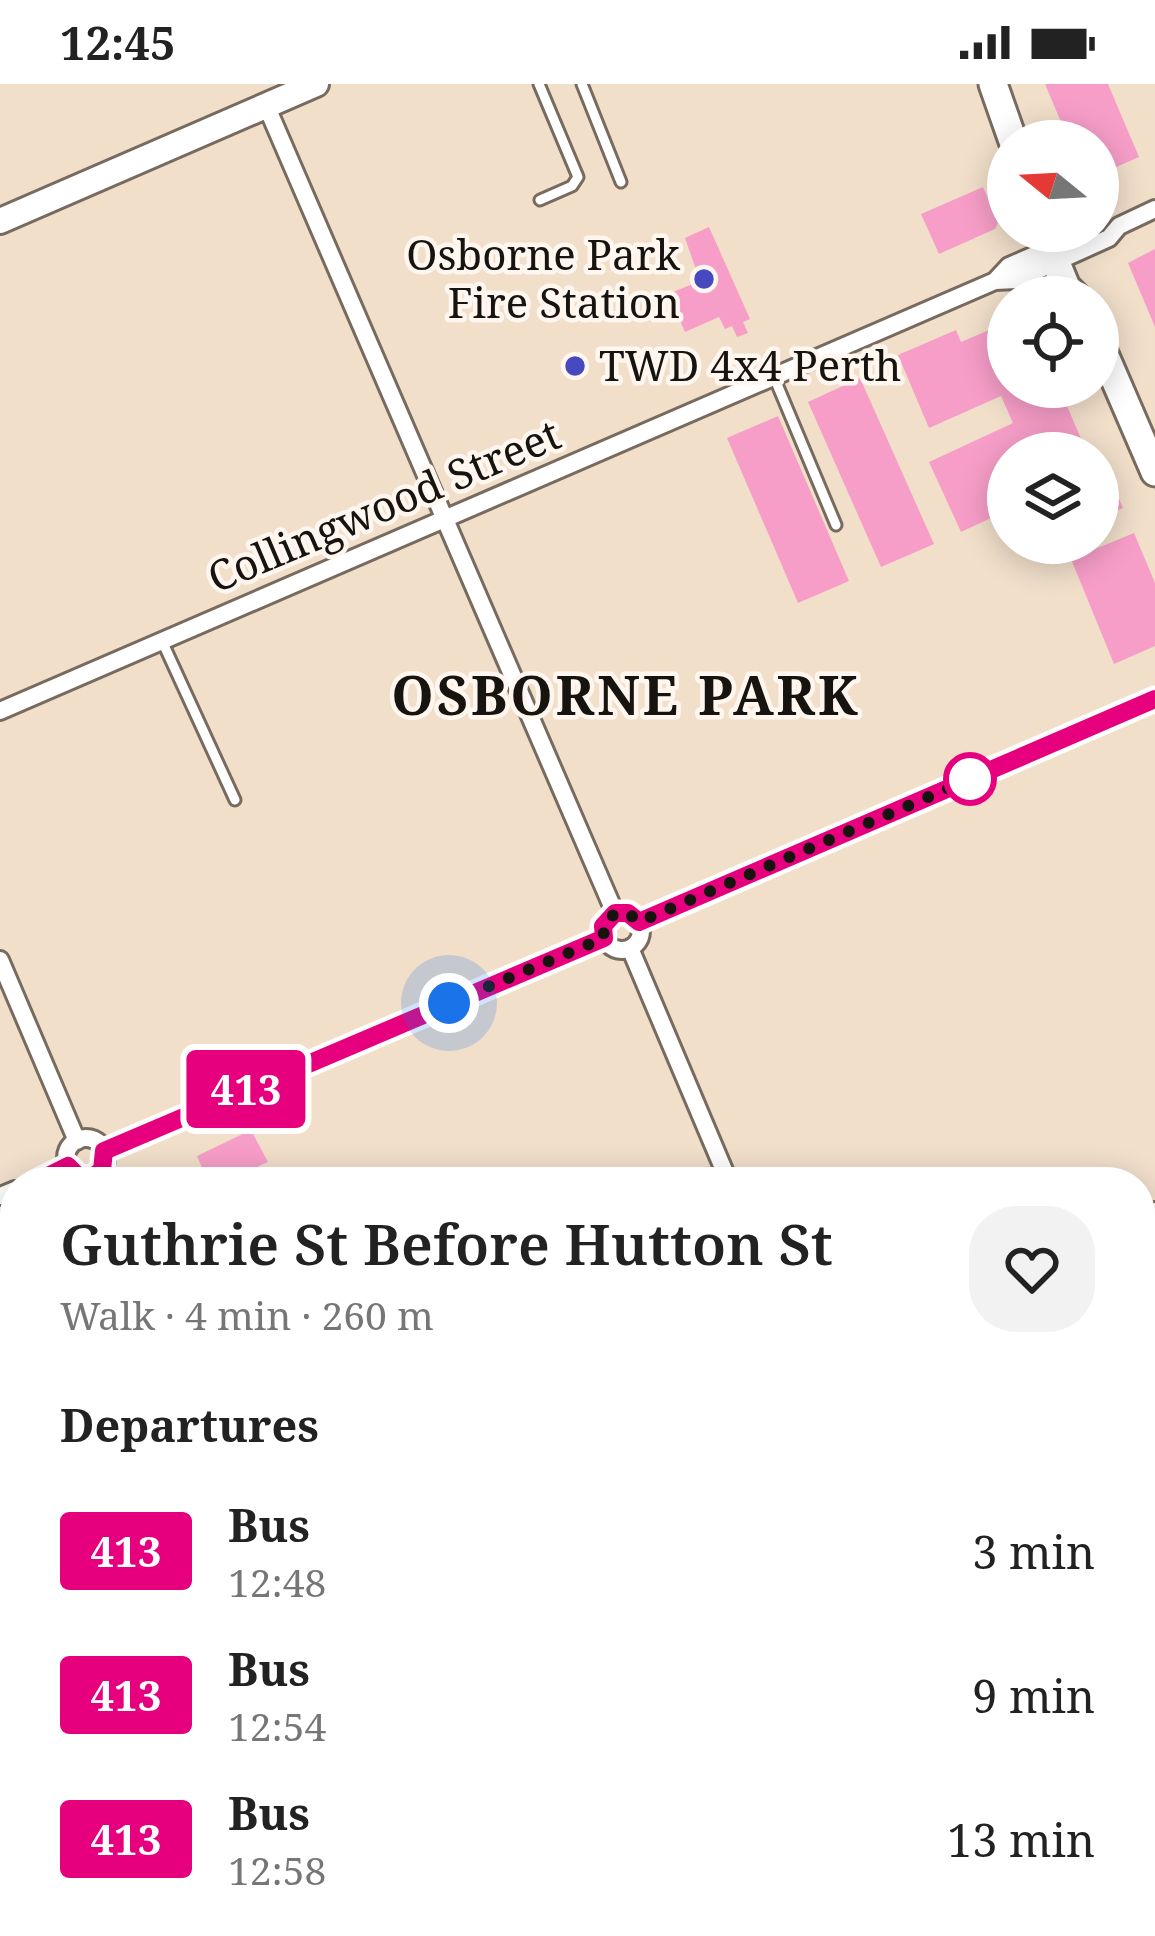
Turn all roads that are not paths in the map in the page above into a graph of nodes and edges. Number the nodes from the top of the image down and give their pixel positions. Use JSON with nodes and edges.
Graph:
{"nodes":[{"id":1,"x":316,"y":84,"type":"edge"},
{"id":2,"x":539,"y":84,"type":"edge"},
{"id":3,"x":582,"y":84,"type":"edge"},
{"id":4,"x":981,"y":84,"type":"edge"},
{"id":5,"x":993,"y":84,"type":"edge"},
{"id":6,"x":278,"y":95,"type":"edge"},
{"id":7,"x":1003,"y":120,"type":"edge"},
{"id":8,"x":1005,"y":120,"type":"edge"},
{"id":9,"x":621,"y":182,"type":"dead end"},
{"id":10,"x":540,"y":200,"type":"dead end"},
{"id":11,"x":1155,"y":209,"type":"edge"},
{"id":12,"x":2,"y":214,"type":"edge"},
{"id":13,"x":1119,"y":226,"type":"edge"},
{"id":14,"x":1053,"y":252,"type":"edge"},
{"id":15,"x":774,"y":376,"type":"junction"},
{"id":16,"x":1119,"y":389,"type":"edge"},
{"id":17,"x":1155,"y":472,"type":"edge"},
{"id":18,"x":442,"y":521,"type":"junction"},
{"id":19,"x":836,"y":525,"type":"dead end"},
{"id":20,"x":162,"y":641,"type":"junction"},
{"id":21,"x":1155,"y":699,"type":"edge"},
{"id":22,"x":0,"y":711,"type":"edge"},
{"id":23,"x":235,"y":800,"type":"dead end"},
{"id":24,"x":615,"y":913,"type":"junction"},
{"id":25,"x":639,"y":922,"type":"junction"},
{"id":26,"x":604,"y":938,"type":"junction"},
{"id":27,"x":630,"y":948,"type":"junction"},
{"id":28,"x":0,"y":960,"type":"edge"},
{"id":29,"x":76,"y":1141,"type":"junction"},
{"id":30,"x":104,"y":1151,"type":"junction"},
{"id":31,"x":68,"y":1166,"type":"edge"},
{"id":32,"x":102,"y":1167,"type":"edge"},
{"id":33,"x":723,"y":1167,"type":"edge"}],
"edges":[{"from":1,"to":6,"type":"main road"},
{"from":2,"to":10,"type":"lane"},
{"from":3,"to":9,"type":"lane"},
{"from":4,"to":7,"type":"main road"},
{"from":5,"to":8,"type":"main road"},
{"from":6,"to":12,"type":"main road"},
{"from":6,"to":18,"type":"street"},
{"from":11,"to":13,"type":"street","name":"Collingwood Street"},
{"from":14,"to":15,"type":"street","name":"Collingwood Street"},
{"from":15,"to":18,"type":"street","name":"Collingwood Street"},
{"from":15,"to":19,"type":"lane"},
{"from":16,"to":17,"type":"main road"},
{"from":18,"to":20,"type":"street","name":"Collingwood Street"},
{"from":18,"to":24,"type":"street"},
{"from":20,"to":22,"type":"street","name":"Collingwood Street"},
{"from":20,"to":23,"type":"lane"},
{"from":21,"to":25,"type":"street"},
{"from":24,"to":25,"type":"street"},
{"from":24,"to":26,"type":"street"},
{"from":25,"to":27,"type":"street"},
{"from":26,"to":27,"type":"street"},
{"from":26,"to":30,"type":"street"},
{"from":27,"to":33,"type":"street"},
{"from":28,"to":29,"type":"street"},
{"from":29,"to":30,"type":"street"},
{"from":29,"to":31,"type":"street"},
{"from":30,"to":32,"type":"street"}]}
